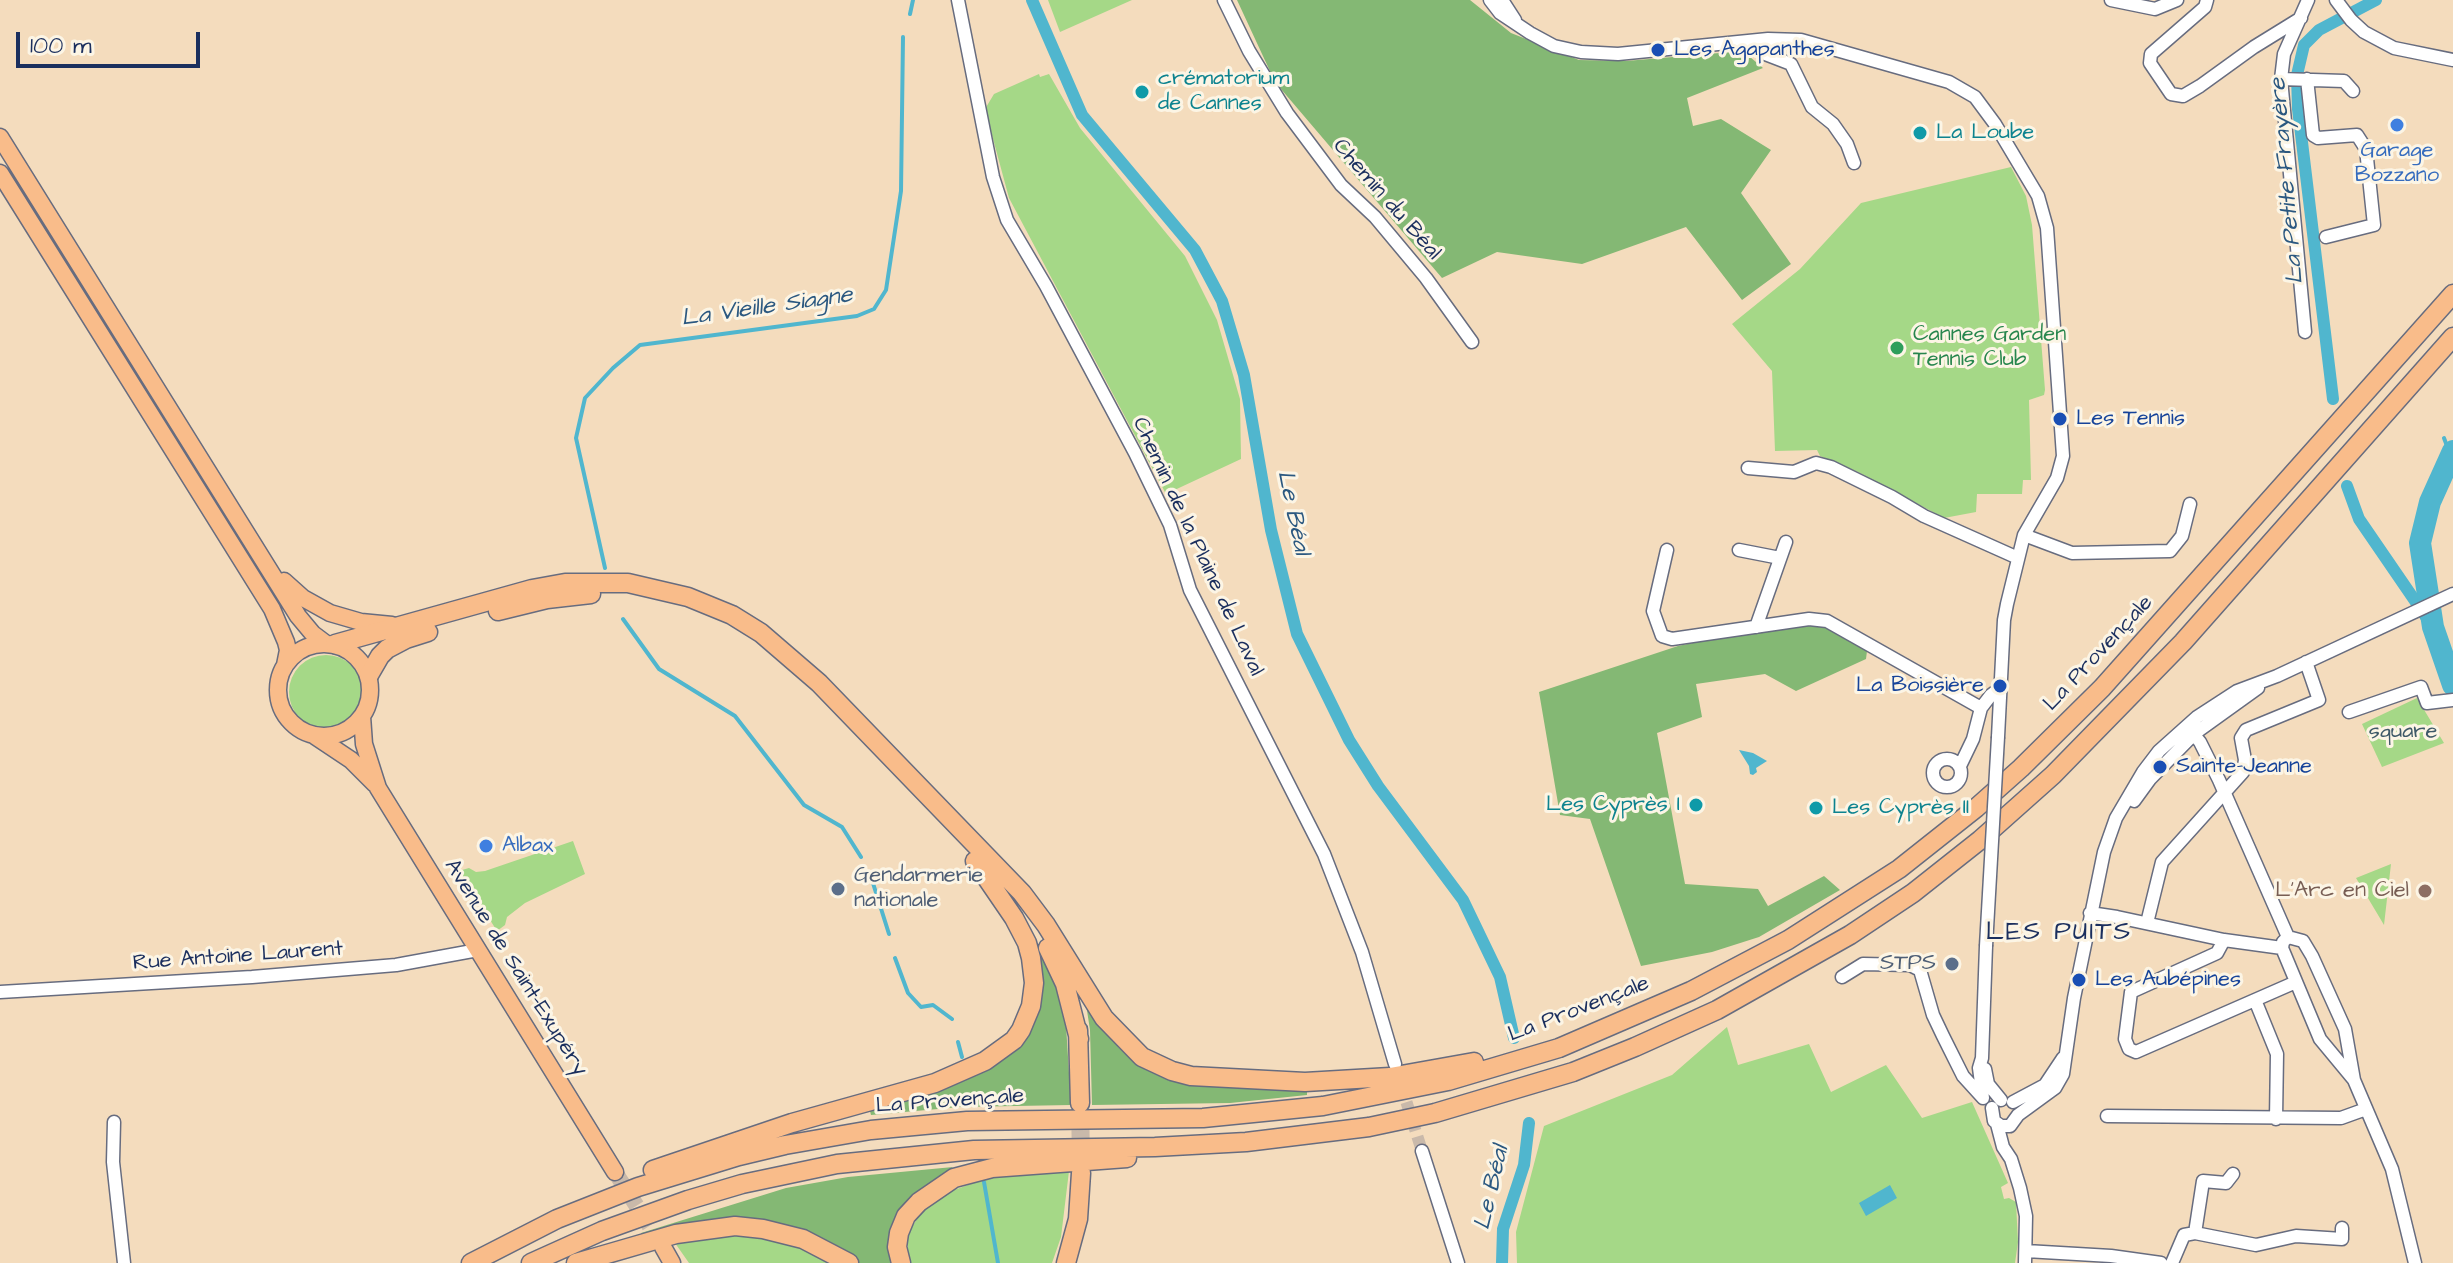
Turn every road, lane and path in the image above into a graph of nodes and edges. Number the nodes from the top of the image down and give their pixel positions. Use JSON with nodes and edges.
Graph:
{"nodes":[{"id":1,"x":958,"y":0,"type":"edge"},
{"id":2,"x":1224,"y":0,"type":"edge"},
{"id":3,"x":1490,"y":0,"type":"edge"},
{"id":4,"x":1502,"y":0,"type":"edge"},
{"id":5,"x":2111,"y":0,"type":"edge"},
{"id":6,"x":2177,"y":0,"type":"edge"},
{"id":7,"x":2207,"y":0,"type":"edge"},
{"id":8,"x":2308,"y":0,"type":"edge"},
{"id":9,"x":2337,"y":1,"type":"edge"},
{"id":10,"x":2301,"y":18,"type":"junction"},
{"id":11,"x":1519,"y":26,"type":"junction"},
{"id":12,"x":1765,"y":54,"type":"dead end"},
{"id":13,"x":2453,"y":60,"type":"edge"},
{"id":14,"x":2286,"y":79,"type":"junction"},
{"id":15,"x":2306,"y":80,"type":"junction"},
{"id":16,"x":2353,"y":91,"type":"dead end"},
{"id":17,"x":0,"y":137,"type":"edge"},
{"id":18,"x":1854,"y":163,"type":"dead end"},
{"id":19,"x":0,"y":173,"type":"edge"},
{"id":20,"x":2326,"y":237,"type":"dead end"},
{"id":21,"x":2453,"y":294,"type":"edge"},
{"id":22,"x":2305,"y":332,"type":"dead end"},
{"id":23,"x":2453,"y":337,"type":"edge"},
{"id":24,"x":1472,"y":342,"type":"dead end"},
{"id":25,"x":1748,"y":468,"type":"dead end"},
{"id":26,"x":2190,"y":504,"type":"dead end"},
{"id":27,"x":2024,"y":535,"type":"junction"},
{"id":28,"x":1786,"y":542,"type":"dead end"},
{"id":29,"x":1667,"y":550,"type":"dead end"},
{"id":30,"x":1739,"y":550,"type":"dead end"},
{"id":31,"x":262,"y":555,"type":"junction"},
{"id":32,"x":1780,"y":558,"type":"junction"},
{"id":33,"x":2018,"y":558,"type":"junction"},
{"id":34,"x":2448,"y":596,"type":"edge"},
{"id":35,"x":414,"y":624,"type":"junction"},
{"id":36,"x":1756,"y":627,"type":"junction"},
{"id":37,"x":330,"y":644,"type":"junction"},
{"id":38,"x":2306,"y":662,"type":"junction"},
{"id":39,"x":285,"y":665,"type":"junction"},
{"id":40,"x":369,"y":675,"type":"junction"},
{"id":41,"x":1999,"y":689,"type":"junction"},
{"id":42,"x":2453,"y":700,"type":"edge"},
{"id":43,"x":1981,"y":708,"type":"junction"},
{"id":44,"x":2349,"y":712,"type":"dead end"},
{"id":45,"x":362,"y":716,"type":"junction"},
{"id":46,"x":2190,"y":730,"type":"junction"},
{"id":47,"x":314,"y":735,"type":"junction"},
{"id":48,"x":1960,"y":766,"type":"junction"},
{"id":49,"x":378,"y":788,"type":"junction"},
{"id":50,"x":2224,"y":792,"type":"junction"},
{"id":51,"x":975,"y":861,"type":"junction"},
{"id":52,"x":2090,"y":913,"type":"junction"},
{"id":53,"x":2147,"y":923,"type":"junction"},
{"id":54,"x":2224,"y":940,"type":"junction"},
{"id":55,"x":2285,"y":942,"type":"junction"},
{"id":56,"x":1061,"y":949,"type":"junction"},
{"id":57,"x":478,"y":950,"type":"junction"},
{"id":58,"x":1842,"y":977,"type":"dead end"},
{"id":59,"x":2296,"y":982,"type":"junction"},
{"id":60,"x":0,"y":992,"type":"edge"},
{"id":61,"x":2255,"y":1000,"type":"junction"},
{"id":62,"x":1079,"y":1039,"type":"junction"},
{"id":63,"x":1559,"y":1048,"type":"junction"},
{"id":64,"x":1951,"y":1054,"type":"junction"},
{"id":65,"x":2064,"y":1057,"type":"junction"},
{"id":66,"x":1981,"y":1063,"type":"junction"},
{"id":67,"x":1395,"y":1064,"type":"dead end"},
{"id":68,"x":2354,"y":1080,"type":"junction"},
{"id":69,"x":1983,"y":1098,"type":"junction"},
{"id":70,"x":1080,"y":1103,"type":"tunnel mouth"},
{"id":71,"x":2002,"y":1104,"type":"junction"},
{"id":72,"x":2366,"y":1109,"type":"junction"},
{"id":73,"x":2107,"y":1116,"type":"dead end"},
{"id":74,"x":2276,"y":1119,"type":"junction"},
{"id":75,"x":114,"y":1122,"type":"dead end"},
{"id":76,"x":2008,"y":1122,"type":"junction"},
{"id":77,"x":1246,"y":1142,"type":"junction"},
{"id":78,"x":1422,"y":1151,"type":"tunnel mouth"},
{"id":79,"x":615,"y":1172,"type":"tunnel mouth"},
{"id":80,"x":1081,"y":1173,"type":"tunnel mouth"},
{"id":81,"x":2233,"y":1174,"type":"dead end"},
{"id":82,"x":557,"y":1219,"type":"junction"},
{"id":83,"x":2342,"y":1228,"type":"dead end"},
{"id":84,"x":2195,"y":1233,"type":"junction"},
{"id":85,"x":663,"y":1247,"type":"tunnel mouth"},
{"id":86,"x":2026,"y":1257,"type":"edge"},
{"id":87,"x":124,"y":1263,"type":"edge"},
{"id":88,"x":471,"y":1263,"type":"edge"},
{"id":89,"x":531,"y":1263,"type":"edge"},
{"id":90,"x":576,"y":1263,"type":"edge"},
{"id":91,"x":672,"y":1263,"type":"edge"},
{"id":92,"x":849,"y":1263,"type":"edge"},
{"id":93,"x":901,"y":1263,"type":"edge"},
{"id":94,"x":1066,"y":1263,"type":"edge"},
{"id":95,"x":1458,"y":1263,"type":"edge"},
{"id":96,"x":2161,"y":1263,"type":"edge"},
{"id":97,"x":2172,"y":1263,"type":"edge"},
{"id":98,"x":2415,"y":1263,"type":"edge"}],
"edges":[{"from":1,"to":67,"type":"street","name":"Chemin de la Plaine de Laval"},
{"from":2,"to":24,"type":"street","name":"Chemin du Béal"},
{"from":3,"to":11,"type":"street"},
{"from":4,"to":11,"type":"street"},
{"from":5,"to":6,"type":"street"},
{"from":7,"to":10,"type":"street"},
{"from":8,"to":10,"type":"street"},
{"from":9,"to":13,"type":"street"},
{"from":10,"to":14,"type":"street"},
{"from":11,"to":27,"type":"street"},
{"from":12,"to":18,"type":"street"},
{"from":14,"to":15,"type":"street"},
{"from":14,"to":22,"type":"street"},
{"from":15,"to":16,"type":"street"},
{"from":15,"to":20,"type":"street"},
{"from":17,"to":31,"type":"main road"},
{"from":19,"to":39,"type":"main road"},
{"from":21,"to":63,"type":"highway","name":"La Provençale"},
{"from":23,"to":77,"type":"highway"},
{"from":25,"to":33,"type":"street"},
{"from":26,"to":27,"type":"street"},
{"from":27,"to":33,"type":"street"},
{"from":28,"to":32,"type":"street"},
{"from":29,"to":36,"type":"street"},
{"from":30,"to":32,"type":"street"},
{"from":31,"to":35,"type":"main road"},
{"from":31,"to":37,"type":"main road"},
{"from":32,"to":36,"type":"street"},
{"from":33,"to":41,"type":"street"},
{"from":34,"to":38,"type":"street"},
{"from":35,"to":37,"type":"highway"},
{"from":35,"to":56,"type":"highway"},
{"from":36,"to":43,"type":"street"},
{"from":37,"to":39,"type":"main road"},
{"from":37,"to":40,"type":"main road"},
{"from":38,"to":46,"type":"street"},
{"from":38,"to":50,"type":"street"},
{"from":39,"to":47,"type":"main road"},
{"from":40,"to":45,"type":"main road"},
{"from":40,"to":51,"type":"highway"},
{"from":41,"to":43,"type":"street"},
{"from":41,"to":66,"type":"street","bridge":true},
{"from":42,"to":44,"type":"street"},
{"from":43,"to":48,"type":"street"},
{"from":45,"to":47,"type":"main road"},
{"from":45,"to":49,"type":"main road","name":"Avenue de Saint-Exupéry"},
{"from":46,"to":50,"type":"street"},
{"from":46,"to":52,"type":"street"},
{"from":47,"to":49,"type":"main road","name":"Avenue de Saint-Exupéry"},
{"from":48,"to":48,"type":"street"},
{"from":49,"to":57,"type":"main road","name":"Avenue de Saint-Exupéry"},
{"from":50,"to":53,"type":"street"},
{"from":50,"to":55,"type":"street"},
{"from":51,"to":62,"type":"highway"},
{"from":51,"to":82,"type":"highway"},
{"from":52,"to":53,"type":"street"},
{"from":52,"to":65,"type":"street"},
{"from":53,"to":54,"type":"street"},
{"from":54,"to":55,"type":"street"},
{"from":54,"to":61,"type":"street"},
{"from":55,"to":59,"type":"street"},
{"from":55,"to":68,"type":"street"},
{"from":56,"to":62,"type":"highway"},
{"from":56,"to":63,"type":"highway"},
{"from":57,"to":60,"type":"street","name":"Rue Antoine Laurent"},
{"from":57,"to":79,"type":"main road","name":"Avenue de Saint-Exupéry"},
{"from":58,"to":64,"type":"street"},
{"from":59,"to":61,"type":"street"},
{"from":59,"to":68,"type":"street"},
{"from":61,"to":74,"type":"street"},
{"from":62,"to":70,"type":"highway"},
{"from":63,"to":82,"type":"highway","name":"La Provençale"},
{"from":64,"to":66,"type":"street"},
{"from":64,"to":69,"type":"street"},
{"from":65,"to":71,"type":"street"},
{"from":65,"to":76,"type":"street"},
{"from":66,"to":69,"type":"street"},
{"from":66,"to":71,"type":"street"},
{"from":68,"to":72,"type":"street"},
{"from":69,"to":71,"type":"street"},
{"from":71,"to":76,"type":"street"},
{"from":71,"to":76,"type":"street"},
{"from":72,"to":74,"type":"street"},
{"from":72,"to":98,"type":"street"},
{"from":73,"to":74,"type":"street"},
{"from":75,"to":87,"type":"street"},
{"from":76,"to":86,"type":"street"},
{"from":77,"to":89,"type":"highway"},
{"from":77,"to":93,"type":"highway"},
{"from":78,"to":95,"type":"street"},
{"from":80,"to":94,"type":"highway"},
{"from":81,"to":84,"type":"street"},
{"from":82,"to":88,"type":"highway","name":"La Provençale"},
{"from":83,"to":84,"type":"street"},
{"from":84,"to":97,"type":"street"},
{"from":85,"to":91,"type":"main road"},
{"from":86,"to":96,"type":"street"},
{"from":90,"to":92,"type":"highway"}]}
